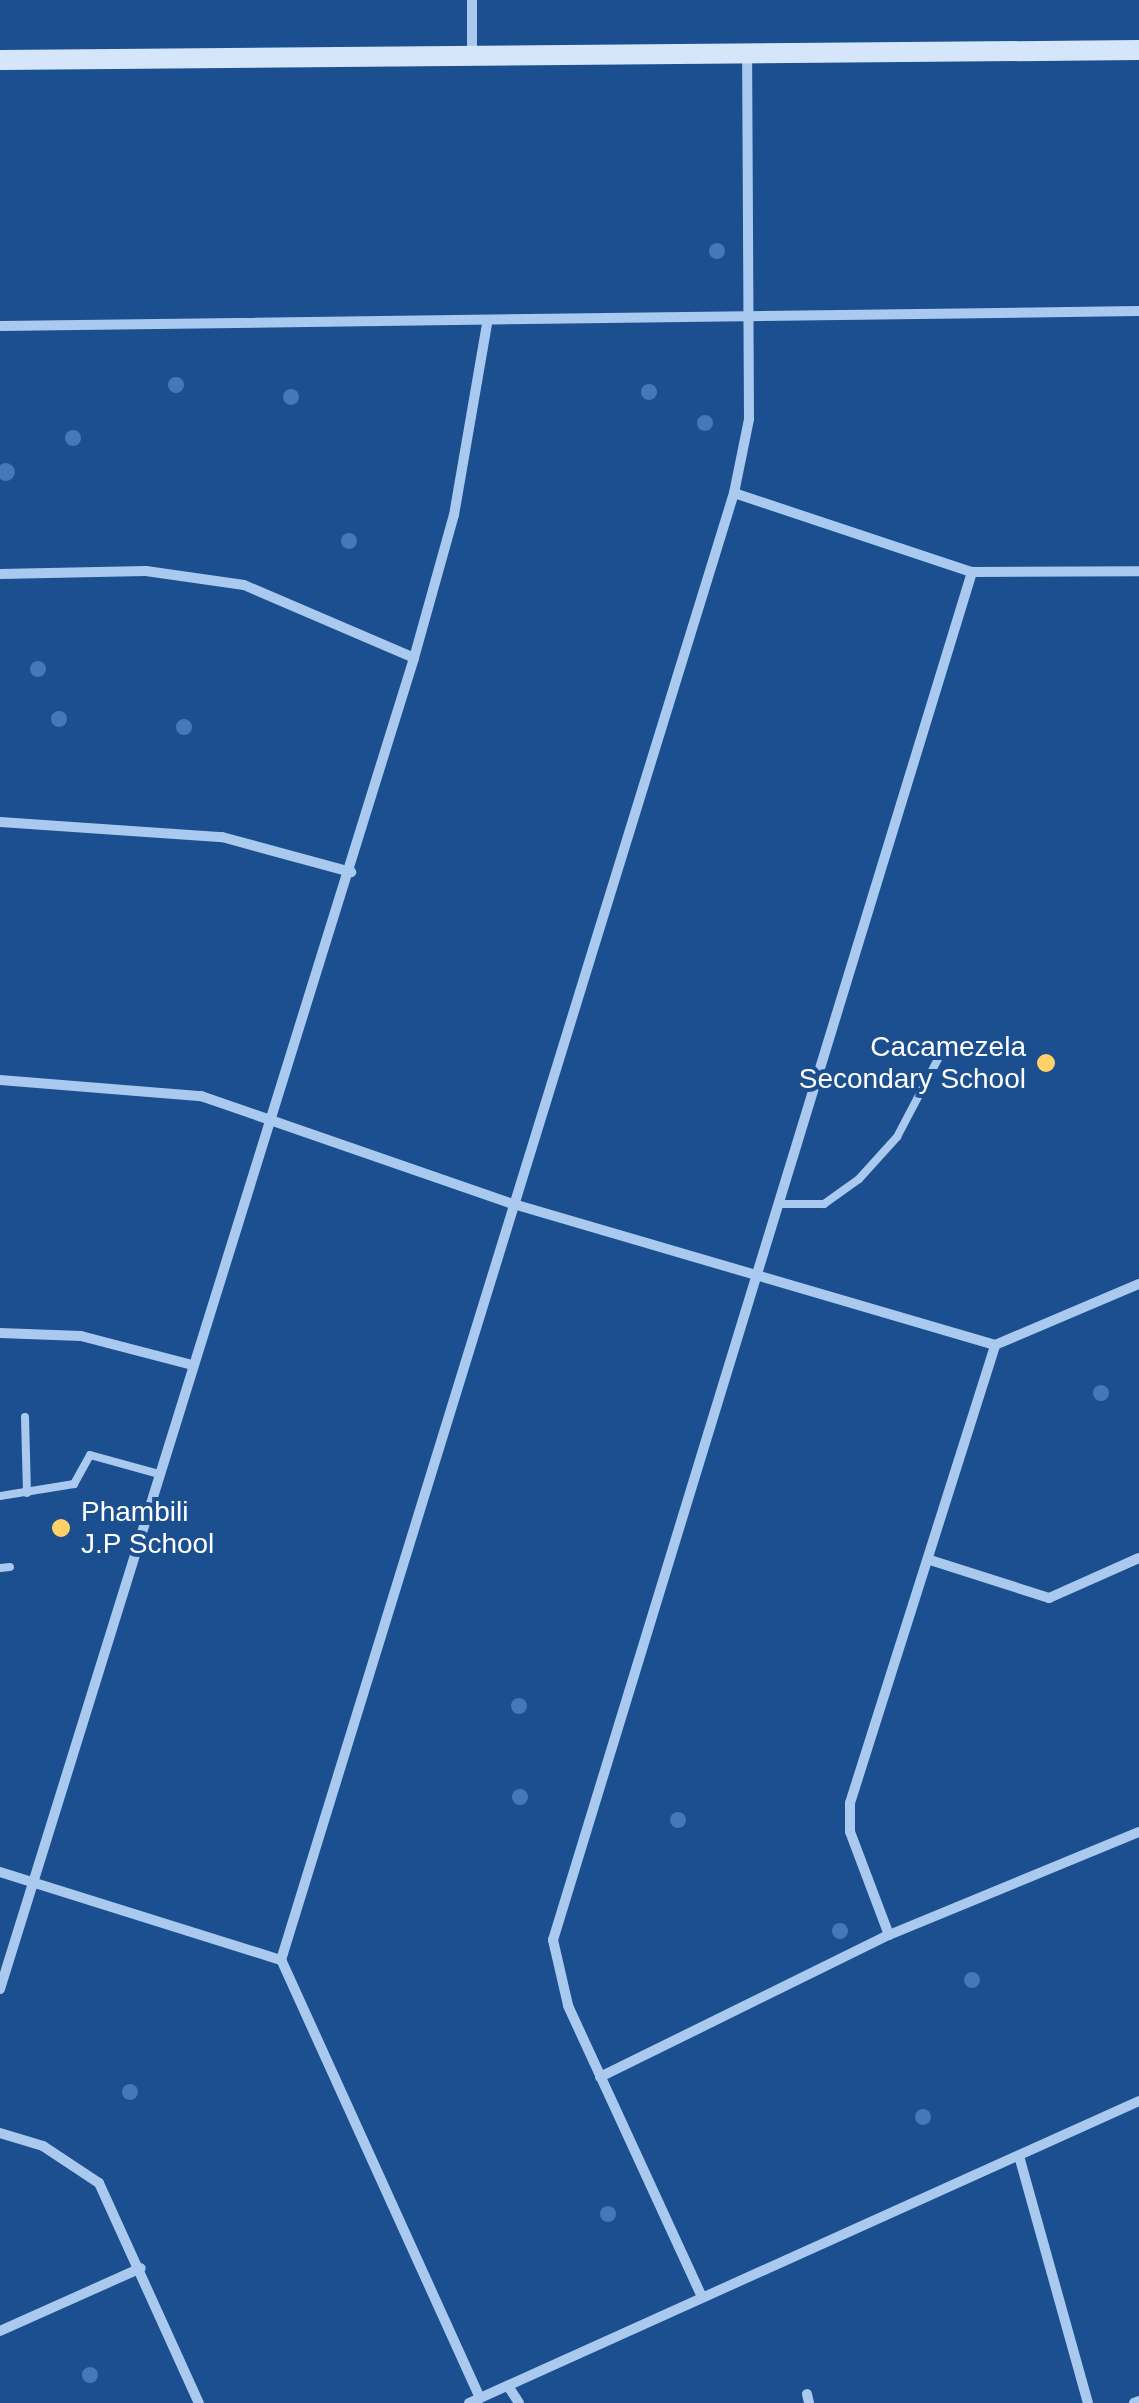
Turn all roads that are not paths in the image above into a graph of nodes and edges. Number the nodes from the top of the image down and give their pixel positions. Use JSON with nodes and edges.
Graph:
{"nodes":[{"id":1,"x":472,"y":0,"type":"edge"},
{"id":2,"x":1139,"y":50,"type":"edge"},
{"id":3,"x":748,"y":55,"type":"junction"},
{"id":4,"x":472,"y":56,"type":"junction"},
{"id":5,"x":0,"y":60,"type":"edge"},
{"id":6,"x":1139,"y":312,"type":"edge"},
{"id":7,"x":748,"y":316,"type":"junction"},
{"id":8,"x":487,"y":323,"type":"junction"},
{"id":9,"x":0,"y":326,"type":"edge"},
{"id":10,"x":734,"y":493,"type":"junction"},
{"id":11,"x":1139,"y":571,"type":"edge"},
{"id":12,"x":972,"y":572,"type":"junction"},
{"id":13,"x":0,"y":574,"type":"edge"},
{"id":14,"x":414,"y":658,"type":"junction"},
{"id":15,"x":0,"y":822,"type":"edge"},
{"id":16,"x":351,"y":872,"type":"junction"},
{"id":17,"x":940,"y":1057,"type":"dead end"},
{"id":18,"x":0,"y":1080,"type":"edge"},
{"id":19,"x":277,"y":1119,"type":"junction"},
{"id":20,"x":510,"y":1203,"type":"junction"},
{"id":21,"x":780,"y":1204,"type":"junction"},
{"id":22,"x":759,"y":1274,"type":"junction"},
{"id":23,"x":1139,"y":1284,"type":"edge"},
{"id":24,"x":0,"y":1333,"type":"edge"},
{"id":25,"x":995,"y":1346,"type":"junction"},
{"id":26,"x":192,"y":1365,"type":"junction"},
{"id":27,"x":25,"y":1417,"type":"dead end"},
{"id":28,"x":159,"y":1474,"type":"junction"},
{"id":29,"x":27,"y":1493,"type":"junction"},
{"id":30,"x":0,"y":1496,"type":"edge"},
{"id":31,"x":1139,"y":1558,"type":"edge"},
{"id":32,"x":930,"y":1560,"type":"junction"},
{"id":33,"x":10,"y":1567,"type":"dead end"},
{"id":34,"x":0,"y":1568,"type":"edge"},
{"id":35,"x":1139,"y":1832,"type":"edge"},
{"id":36,"x":0,"y":1872,"type":"edge"},
{"id":37,"x":38,"y":1883,"type":"junction"},
{"id":38,"x":889,"y":1934,"type":"junction"},
{"id":39,"x":281,"y":1960,"type":"junction"},
{"id":40,"x":0,"y":1990,"type":"edge"},
{"id":41,"x":600,"y":2076,"type":"junction"},
{"id":42,"x":1139,"y":2102,"type":"edge"},
{"id":43,"x":0,"y":2133,"type":"edge"},
{"id":44,"x":1019,"y":2156,"type":"junction"},
{"id":45,"x":142,"y":2268,"type":"junction"},
{"id":46,"x":702,"y":2297,"type":"junction"},
{"id":47,"x":0,"y":2331,"type":"edge"},
{"id":48,"x":508,"y":2386,"type":"junction"},
{"id":49,"x":474,"y":2401,"type":"edge"},
{"id":50,"x":199,"y":2403,"type":"edge"},
{"id":51,"x":520,"y":2403,"type":"edge"},
{"id":52,"x":1088,"y":2403,"type":"edge"}],
"edges":[{"from":1,"to":4,"type":"street"},
{"from":2,"to":3,"type":"street"},
{"from":3,"to":4,"type":"street"},
{"from":3,"to":7,"type":"street"},
{"from":4,"to":5,"type":"street"},
{"from":6,"to":7,"type":"street"},
{"from":7,"to":8,"type":"street"},
{"from":7,"to":10,"type":"street"},
{"from":8,"to":9,"type":"street"},
{"from":8,"to":14,"type":"street"},
{"from":10,"to":12,"type":"street"},
{"from":10,"to":20,"type":"street"},
{"from":11,"to":12,"type":"street"},
{"from":12,"to":21,"type":"street"},
{"from":13,"to":14,"type":"street"},
{"from":14,"to":16,"type":"street"},
{"from":15,"to":16,"type":"street"},
{"from":16,"to":19,"type":"street"},
{"from":17,"to":21,"type":"lane"},
{"from":18,"to":19,"type":"street"},
{"from":19,"to":20,"type":"street"},
{"from":19,"to":26,"type":"street"},
{"from":20,"to":22,"type":"street"},
{"from":20,"to":39,"type":"street"},
{"from":21,"to":22,"type":"street"},
{"from":22,"to":25,"type":"street"},
{"from":22,"to":41,"type":"street"},
{"from":23,"to":25,"type":"street"},
{"from":24,"to":26,"type":"street"},
{"from":25,"to":32,"type":"street"},
{"from":26,"to":28,"type":"street"},
{"from":27,"to":29,"type":"lane"},
{"from":28,"to":29,"type":"lane"},
{"from":28,"to":37,"type":"street"},
{"from":29,"to":30,"type":"lane"},
{"from":31,"to":32,"type":"street"},
{"from":32,"to":38,"type":"street"},
{"from":33,"to":34,"type":"lane"},
{"from":35,"to":38,"type":"street"},
{"from":36,"to":37,"type":"street"},
{"from":37,"to":39,"type":"street"},
{"from":37,"to":40,"type":"street"},
{"from":38,"to":41,"type":"street"},
{"from":39,"to":49,"type":"street"},
{"from":41,"to":46,"type":"street"},
{"from":42,"to":44,"type":"street"},
{"from":43,"to":45,"type":"street"},
{"from":44,"to":46,"type":"street"},
{"from":44,"to":52,"type":"street"},
{"from":45,"to":47,"type":"street"},
{"from":45,"to":50,"type":"street"},
{"from":46,"to":48,"type":"street"},
{"from":48,"to":49,"type":"street"},
{"from":48,"to":51,"type":"street"}]}
